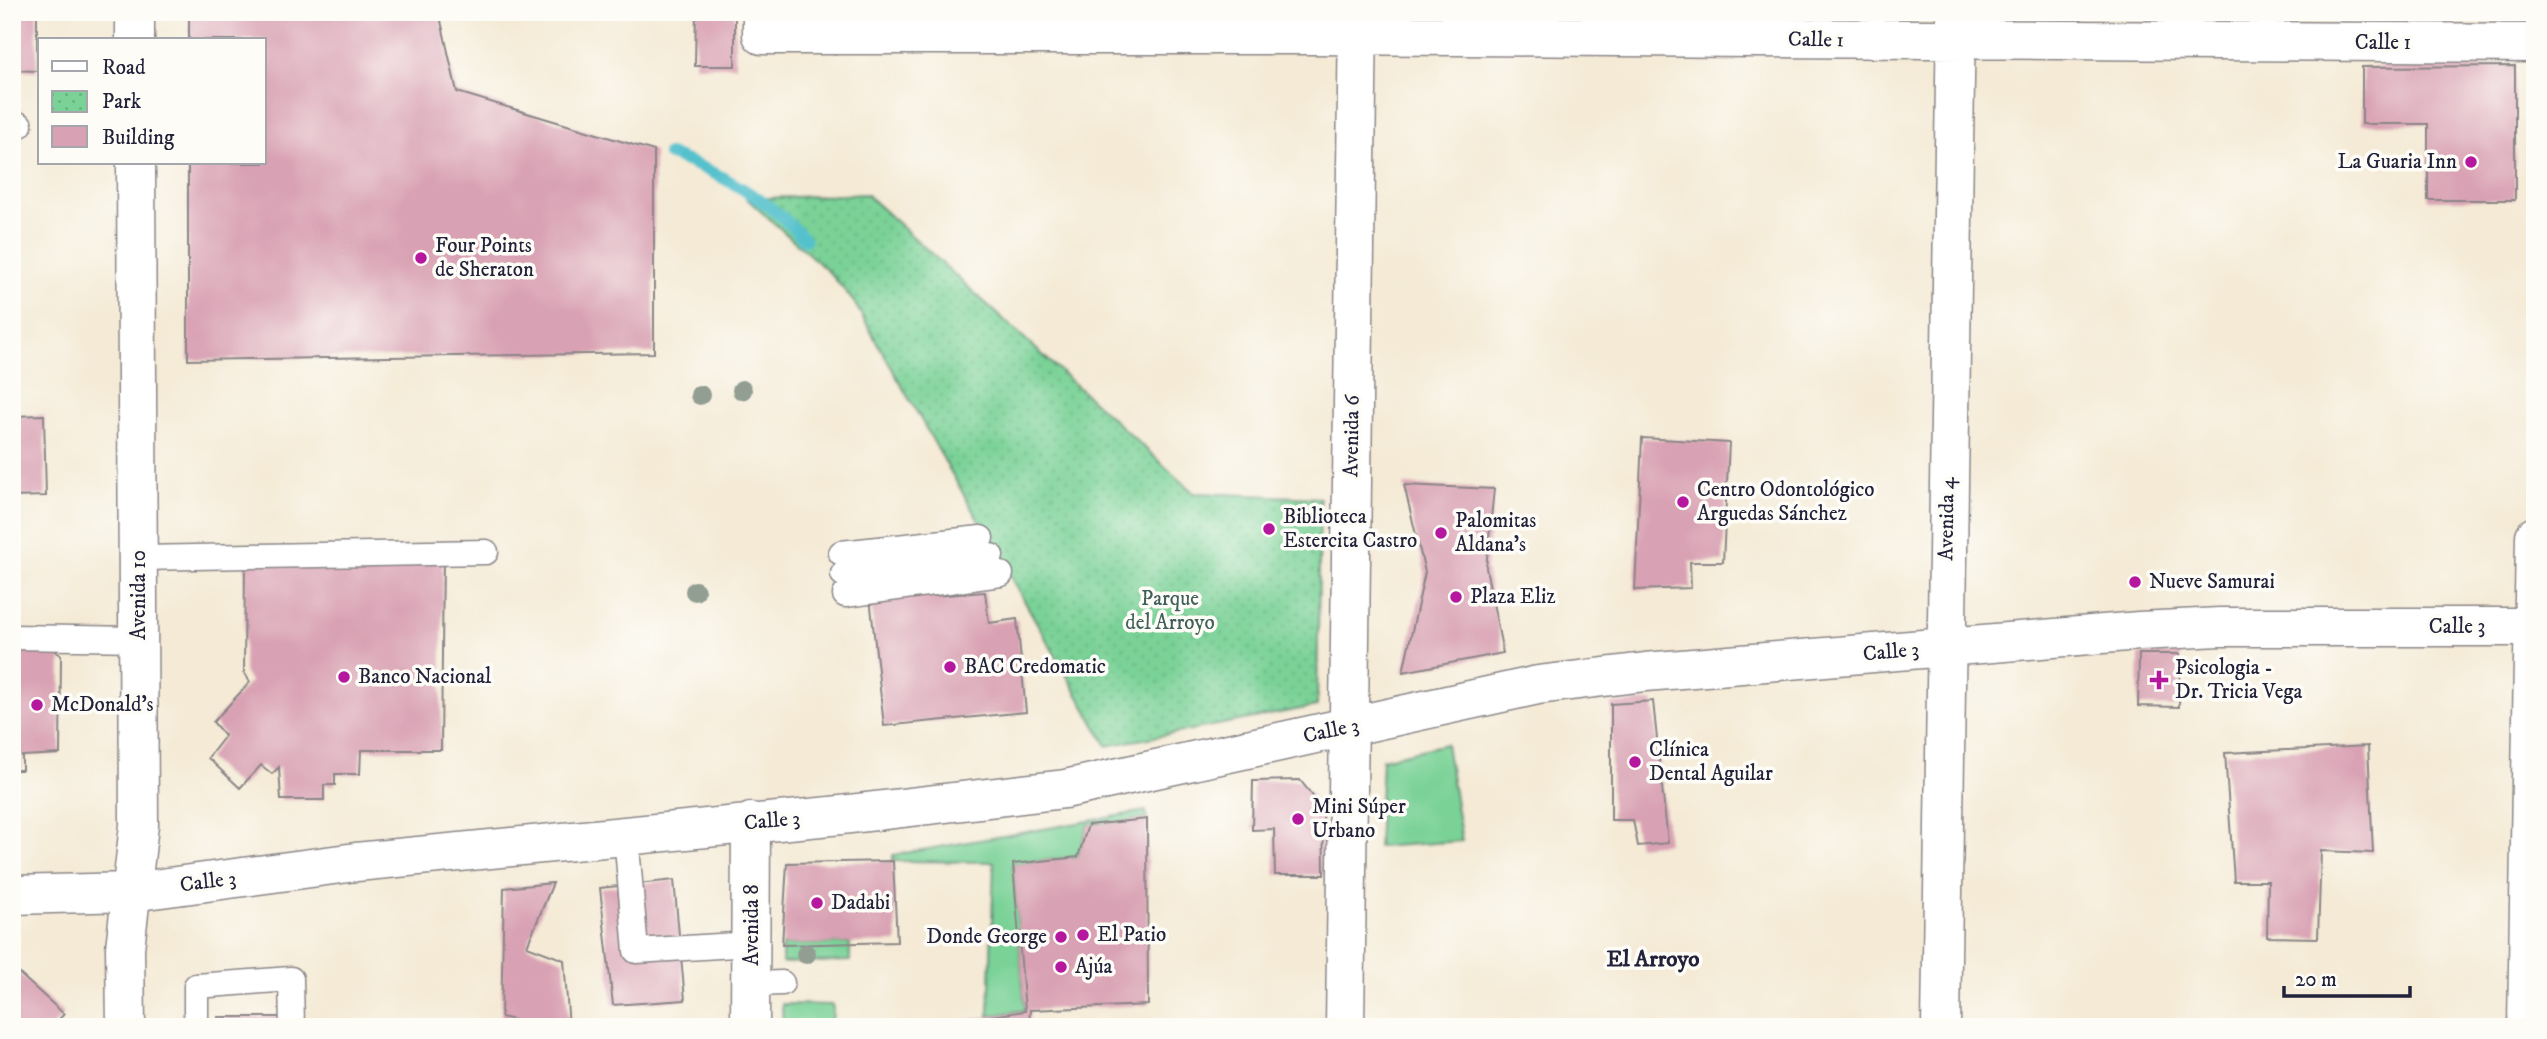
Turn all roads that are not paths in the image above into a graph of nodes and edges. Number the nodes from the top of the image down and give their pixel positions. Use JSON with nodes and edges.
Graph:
{"nodes":[{"id":1,"x":135,"y":12,"type":"edge"},
{"id":2,"x":762,"y":24,"type":"edge"},
{"id":3,"x":1358,"y":24,"type":"edge"},
{"id":4,"x":1956,"y":27,"type":"edge"},
{"id":5,"x":135,"y":38,"type":"edge"},
{"id":6,"x":2535,"y":43,"type":"edge"},
{"id":7,"x":136,"y":164,"type":"edge"},
{"id":8,"x":2535,"y":536,"type":"edge"},
{"id":9,"x":486,"y":552,"type":"dead end"},
{"id":10,"x":139,"y":558,"type":"junction"},
{"id":11,"x":843,"y":574,"type":"joint"},
{"id":12,"x":2534,"y":627,"type":"edge"},
{"id":13,"x":12,"y":637,"type":"edge"},
{"id":14,"x":139,"y":639,"type":"junction"},
{"id":15,"x":1945,"y":647,"type":"junction"},
{"id":16,"x":1350,"y":727,"type":"junction"},
{"id":17,"x":751,"y":822,"type":"junction"},
{"id":18,"x":625,"y":835,"type":"junction"},
{"id":19,"x":131,"y":892,"type":"junction"},
{"id":20,"x":12,"y":895,"type":"edge"},
{"id":21,"x":752,"y":944,"type":"junction"},
{"id":22,"x":125,"y":1027,"type":"edge"},
{"id":23,"x":196,"y":1027,"type":"edge"},
{"id":24,"x":292,"y":1027,"type":"edge"},
{"id":25,"x":750,"y":1027,"type":"edge"},
{"id":26,"x":1345,"y":1027,"type":"edge"},
{"id":27,"x":1941,"y":1027,"type":"edge"},
{"id":28,"x":2527,"y":1027,"type":"edge"}],
"edges":[{"from":1,"to":5,"type":"street"},
{"from":2,"to":3,"type":"street","name":"Calle 1"},
{"from":3,"to":4,"type":"street","name":"Calle 1"},
{"from":3,"to":16,"type":"street","name":"Avenida 6"},
{"from":4,"to":6,"type":"street","name":"Calle 1"},
{"from":4,"to":15,"type":"street","name":"Avenida 4"},
{"from":7,"to":10,"type":"street","name":"Avenida 10"},
{"from":8,"to":12,"type":"street"},
{"from":9,"to":10,"type":"lane"},
{"from":10,"to":14,"type":"street","name":"Avenida 10"},
{"from":11,"to":11,"type":"lane"},
{"from":12,"to":15,"type":"street","name":"Calle 3"},
{"from":12,"to":28,"type":"street"},
{"from":13,"to":14,"type":"lane"},
{"from":14,"to":19,"type":"street","name":"Avenida 10"},
{"from":15,"to":16,"type":"street","name":"Calle 3"},
{"from":15,"to":27,"type":"street","name":"Avenida 4"},
{"from":16,"to":17,"type":"street","name":"Calle 3"},
{"from":16,"to":26,"type":"street","name":"Avenida 6"},
{"from":17,"to":18,"type":"street","name":"Calle 3"},
{"from":17,"to":21,"type":"street","name":"Avenida 8"},
{"from":18,"to":19,"type":"street","name":"Calle 3"},
{"from":18,"to":21,"type":"lane"},
{"from":19,"to":20,"type":"street","name":"Calle 3"},
{"from":19,"to":22,"type":"street","name":"Avenida 10"},
{"from":21,"to":25,"type":"street","name":"Avenida 8"},
{"from":23,"to":24,"type":"lane"}]}
